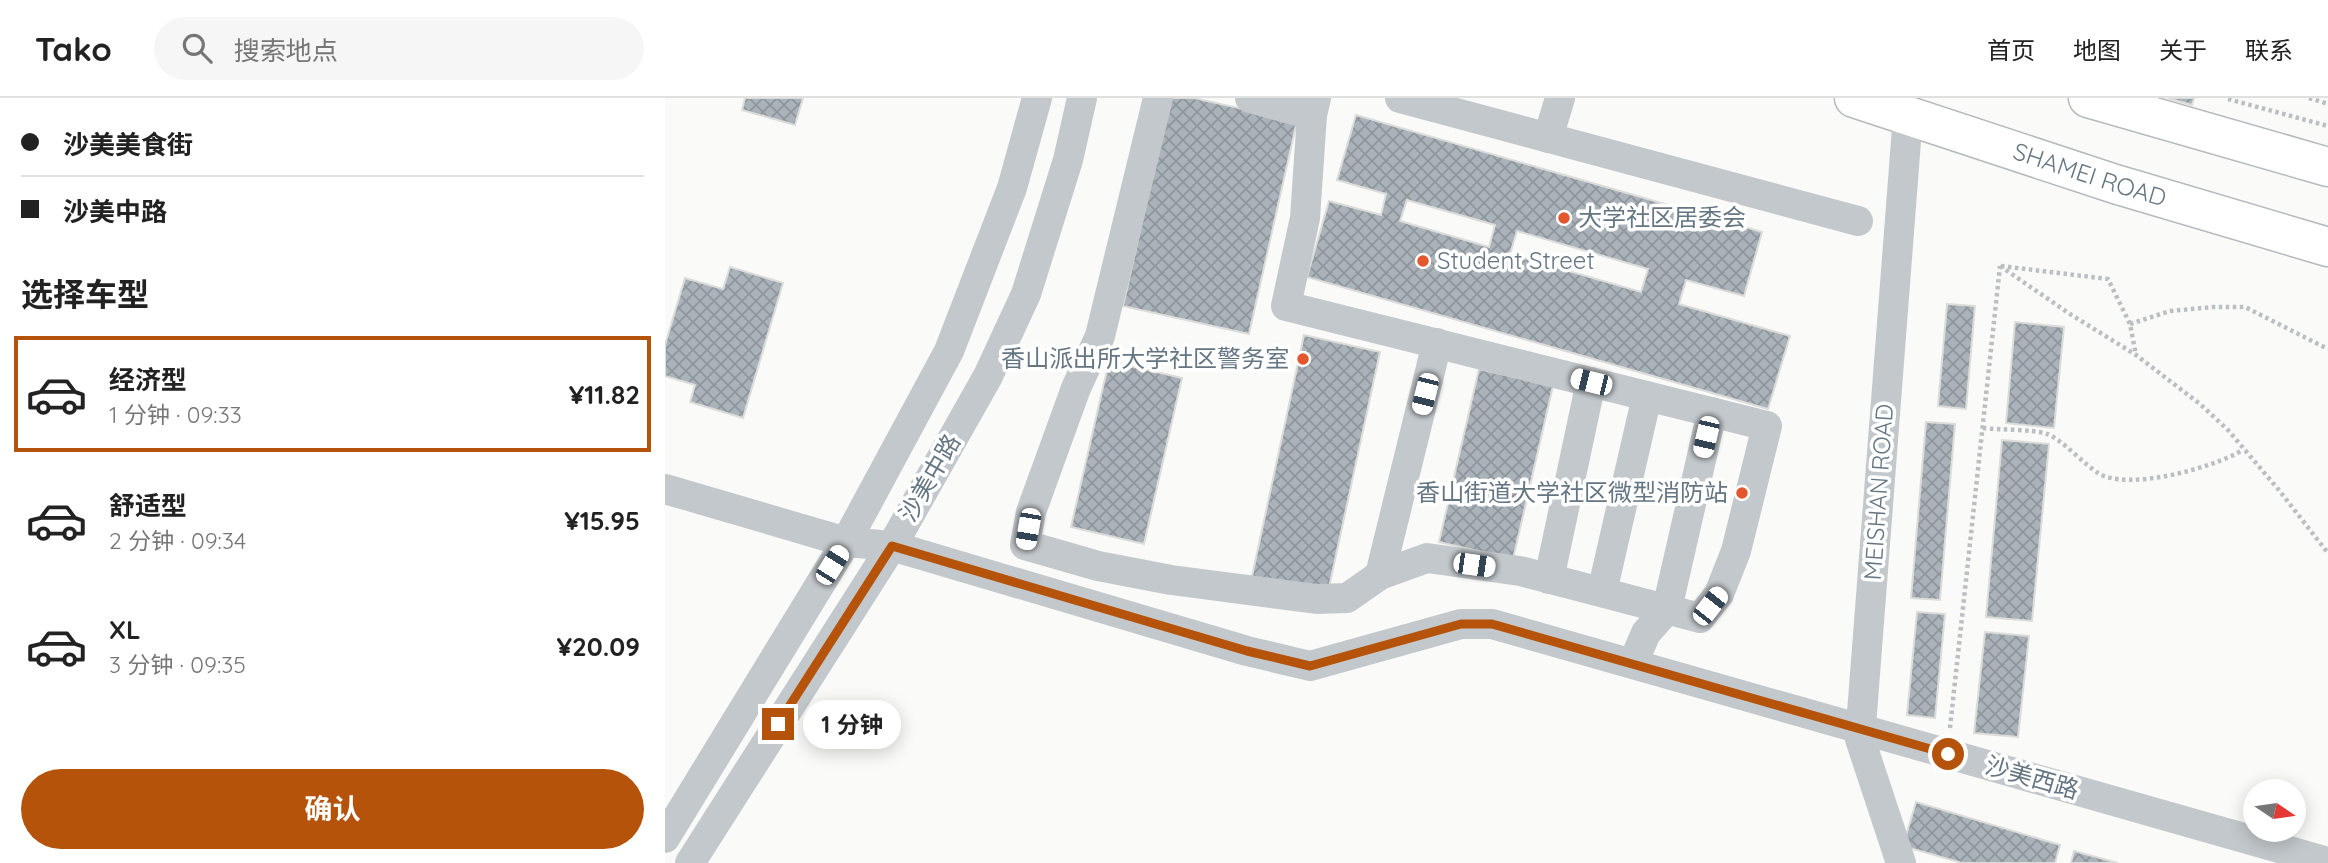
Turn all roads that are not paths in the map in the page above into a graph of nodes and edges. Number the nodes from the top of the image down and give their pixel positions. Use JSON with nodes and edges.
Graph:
{"nodes":[{"id":1,"x":1037,"y":98,"type":"edge"},
{"id":2,"x":1082,"y":98,"type":"edge"},
{"id":3,"x":1158,"y":98,"type":"edge"},
{"id":4,"x":1250,"y":98,"type":"edge"},
{"id":5,"x":1400,"y":98,"type":"edge"},
{"id":6,"x":1560,"y":98,"type":"edge"},
{"id":7,"x":1854,"y":98,"type":"edge"},
{"id":8,"x":2088,"y":98,"type":"edge"},
{"id":9,"x":1314,"y":106,"type":"edge"},
{"id":10,"x":2167,"y":110,"type":"edge"},
{"id":11,"x":1908,"y":114,"type":"junction"},
{"id":12,"x":1548,"y":138,"type":"junction"},
{"id":13,"x":2328,"y":167,"type":"edge"},
{"id":14,"x":1857,"y":221,"type":"dead end"},
{"id":15,"x":2328,"y":247,"type":"edge"},
{"id":16,"x":1437,"y":343,"type":"junction"},
{"id":17,"x":1591,"y":382,"type":"junction"},
{"id":18,"x":1647,"y":396,"type":"junction"},
{"id":19,"x":1711,"y":412,"type":"junction"},
{"id":20,"x":665,"y":489,"type":"edge"},
{"id":21,"x":846,"y":542,"type":"junction"},
{"id":22,"x":892,"y":546,"type":"junction"},
{"id":23,"x":1380,"y":575,"type":"junction"},
{"id":24,"x":1549,"y":579,"type":"junction"},
{"id":25,"x":1602,"y":592,"type":"junction"},
{"id":26,"x":1668,"y":609,"type":"junction"},
{"id":27,"x":1633,"y":663,"type":"junction"},
{"id":28,"x":1860,"y":729,"type":"junction"},
{"id":29,"x":665,"y":838,"type":"edge"},
{"id":30,"x":2328,"y":862,"type":"edge"},
{"id":31,"x":690,"y":863,"type":"edge"},
{"id":32,"x":1901,"y":863,"type":"edge"}],
"edges":[{"from":1,"to":21,"type":"street","name":"沙美中路"},
{"from":2,"to":22,"type":"street","name":"沙美中路"},
{"from":3,"to":23,"type":"street"},
{"from":4,"to":9,"type":"street"},
{"from":5,"to":12,"type":"street"},
{"from":6,"to":12,"type":"street"},
{"from":7,"to":11,"type":"main road","name":"SHAMEI ROAD"},
{"from":8,"to":10,"type":"main road"},
{"from":9,"to":16,"type":"street"},
{"from":10,"to":13,"type":"main road"},
{"from":11,"to":15,"type":"main road","name":"SHAMEI ROAD"},
{"from":11,"to":28,"type":"street","name":"MEISHAN ROAD"},
{"from":12,"to":14,"type":"street"},
{"from":16,"to":17,"type":"street"},
{"from":16,"to":23,"type":"street"},
{"from":17,"to":18,"type":"street"},
{"from":17,"to":24,"type":"street"},
{"from":18,"to":19,"type":"street"},
{"from":18,"to":25,"type":"street"},
{"from":19,"to":26,"type":"street"},
{"from":19,"to":26,"type":"street"},
{"from":20,"to":21,"type":"street","name":"沙美西路"},
{"from":21,"to":22,"type":"street","name":"沙美西路"},
{"from":21,"to":29,"type":"street","name":"沙美中路"},
{"from":22,"to":27,"type":"street","name":"沙美西路"},
{"from":22,"to":31,"type":"street","name":"沙美中路"},
{"from":23,"to":24,"type":"street"},
{"from":24,"to":25,"type":"street"},
{"from":25,"to":26,"type":"street"},
{"from":26,"to":27,"type":"street"},
{"from":27,"to":28,"type":"street","name":"沙美西路"},
{"from":28,"to":30,"type":"street","name":"沙美西路"},
{"from":28,"to":32,"type":"street","name":"MEISHAN ROAD"}]}
